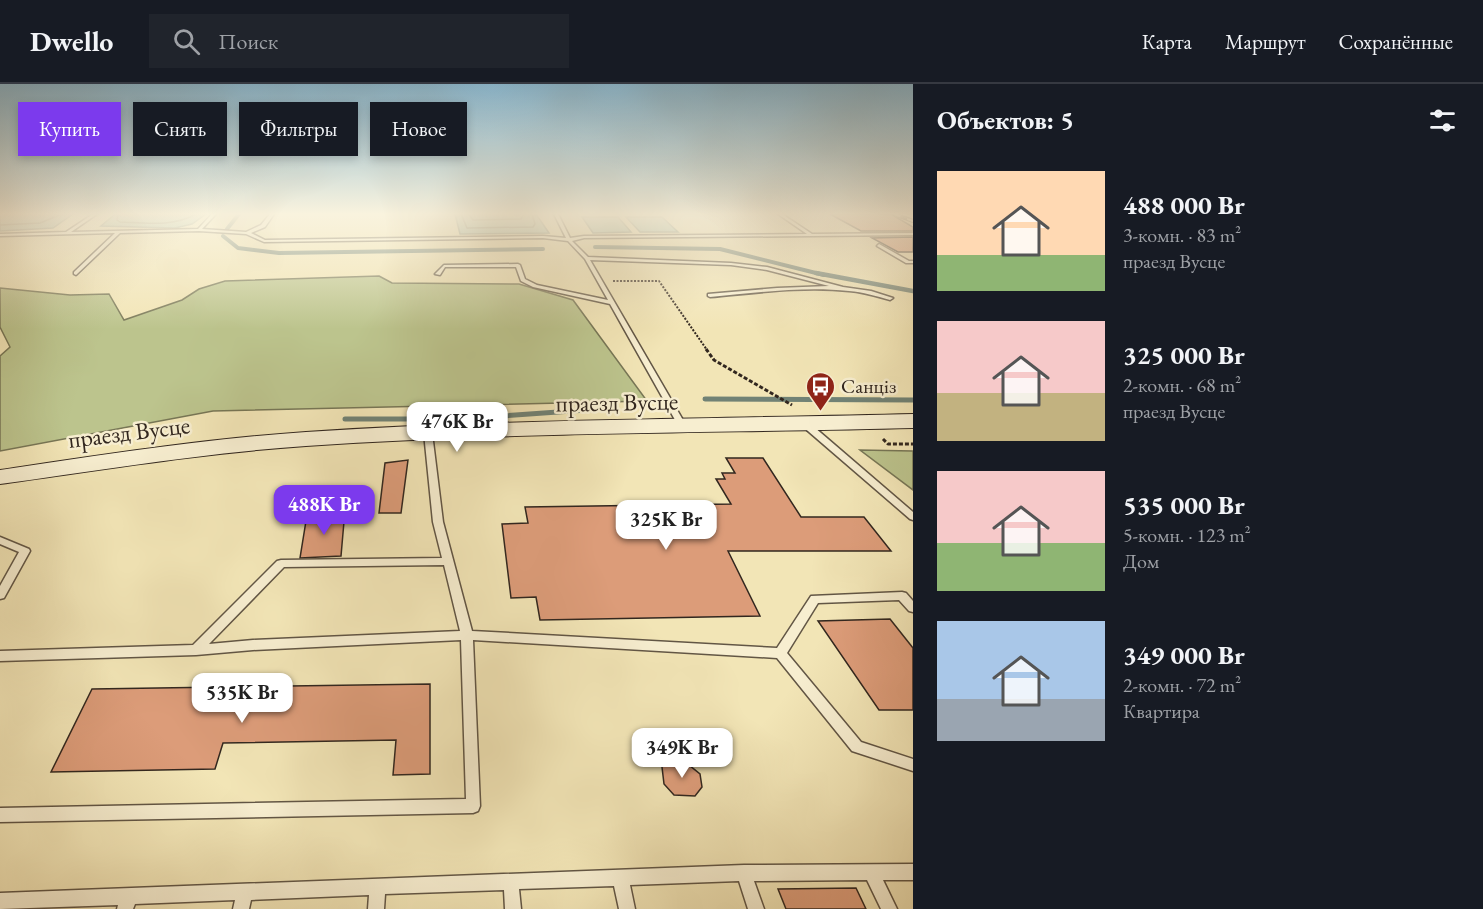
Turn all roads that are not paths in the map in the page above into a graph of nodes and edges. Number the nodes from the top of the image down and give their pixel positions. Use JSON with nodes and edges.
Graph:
{"nodes":[{"id":1,"x":98,"y":252,"type":"edge"},
{"id":2,"x":581,"y":252,"type":"edge"},
{"id":3,"x":892,"y":252,"type":"edge"},
{"id":4,"x":587,"y":258,"type":"junction"},
{"id":5,"x":913,"y":262,"type":"edge"},
{"id":6,"x":76,"y":273,"type":"dead end"},
{"id":7,"x":438,"y":274,"type":"dead end"},
{"id":8,"x":841,"y":288,"type":"junction"},
{"id":9,"x":710,"y":295,"type":"dead end"},
{"id":10,"x":890,"y":298,"type":"dead end"},
{"id":11,"x":613,"y":303,"type":"junction"},
{"id":12,"x":802,"y":415,"type":"junction"},
{"id":13,"x":913,"y":421,"type":"edge"},
{"id":14,"x":683,"y":428,"type":"junction"},
{"id":15,"x":428,"y":433,"type":"junction"},
{"id":16,"x":0,"y":477,"type":"edge"},
{"id":17,"x":913,"y":517,"type":"edge"},
{"id":18,"x":0,"y":540,"type":"edge"},
{"id":19,"x":449,"y":561,"type":"junction"},
{"id":20,"x":0,"y":595,"type":"edge"},
{"id":21,"x":913,"y":608,"type":"edge"},
{"id":22,"x":467,"y":635,"type":"junction"},
{"id":23,"x":196,"y":650,"type":"junction"},
{"id":24,"x":780,"y":652,"type":"junction"},
{"id":25,"x":0,"y":656,"type":"edge"},
{"id":26,"x":913,"y":765,"type":"edge"},
{"id":27,"x":0,"y":815,"type":"edge"},
{"id":28,"x":871,"y":872,"type":"junction"},
{"id":29,"x":913,"y":872,"type":"edge"},
{"id":30,"x":744,"y":873,"type":"junction"},
{"id":31,"x":621,"y":878,"type":"junction"},
{"id":32,"x":511,"y":882,"type":"junction"},
{"id":33,"x":378,"y":887,"type":"junction"},
{"id":34,"x":244,"y":892,"type":"junction"},
{"id":35,"x":1,"y":903,"type":"edge"},
{"id":36,"x":127,"y":903,"type":"edge"},
{"id":37,"x":241,"y":909,"type":"edge"},
{"id":38,"x":376,"y":909,"type":"edge"},
{"id":39,"x":513,"y":909,"type":"edge"},
{"id":40,"x":627,"y":909,"type":"edge"},
{"id":41,"x":756,"y":909,"type":"edge"},
{"id":42,"x":889,"y":909,"type":"edge"}],
"edges":[{"from":1,"to":6,"type":"lane"},
{"from":2,"to":4,"type":"lane"},
{"from":3,"to":5,"type":"lane"},
{"from":4,"to":8,"type":"lane"},
{"from":4,"to":11,"type":"lane"},
{"from":7,"to":11,"type":"lane"},
{"from":8,"to":9,"type":"lane"},
{"from":8,"to":10,"type":"lane"},
{"from":11,"to":14,"type":"lane"},
{"from":12,"to":13,"type":"street","name":"праезд Вусце"},
{"from":12,"to":14,"type":"street","name":"праезд Вусце"},
{"from":12,"to":17,"type":"lane"},
{"from":14,"to":15,"type":"street","name":"праезд Вусце"},
{"from":15,"to":16,"type":"street","name":"праезд Вусце"},
{"from":15,"to":19,"type":"lane"},
{"from":18,"to":20,"type":"lane"},
{"from":19,"to":22,"type":"lane"},
{"from":19,"to":23,"type":"lane"},
{"from":21,"to":24,"type":"lane"},
{"from":22,"to":23,"type":"lane"},
{"from":22,"to":24,"type":"lane"},
{"from":22,"to":27,"type":"lane"},
{"from":23,"to":25,"type":"lane"},
{"from":24,"to":26,"type":"lane"},
{"from":28,"to":29,"type":"lane"},
{"from":28,"to":30,"type":"lane"},
{"from":28,"to":42,"type":"lane"},
{"from":30,"to":31,"type":"lane"},
{"from":30,"to":41,"type":"lane"},
{"from":31,"to":32,"type":"lane"},
{"from":31,"to":40,"type":"lane"},
{"from":32,"to":33,"type":"lane"},
{"from":32,"to":39,"type":"lane"},
{"from":33,"to":34,"type":"lane"},
{"from":33,"to":38,"type":"lane"},
{"from":34,"to":36,"type":"lane"},
{"from":34,"to":37,"type":"lane"},
{"from":35,"to":36,"type":"lane"}]}
